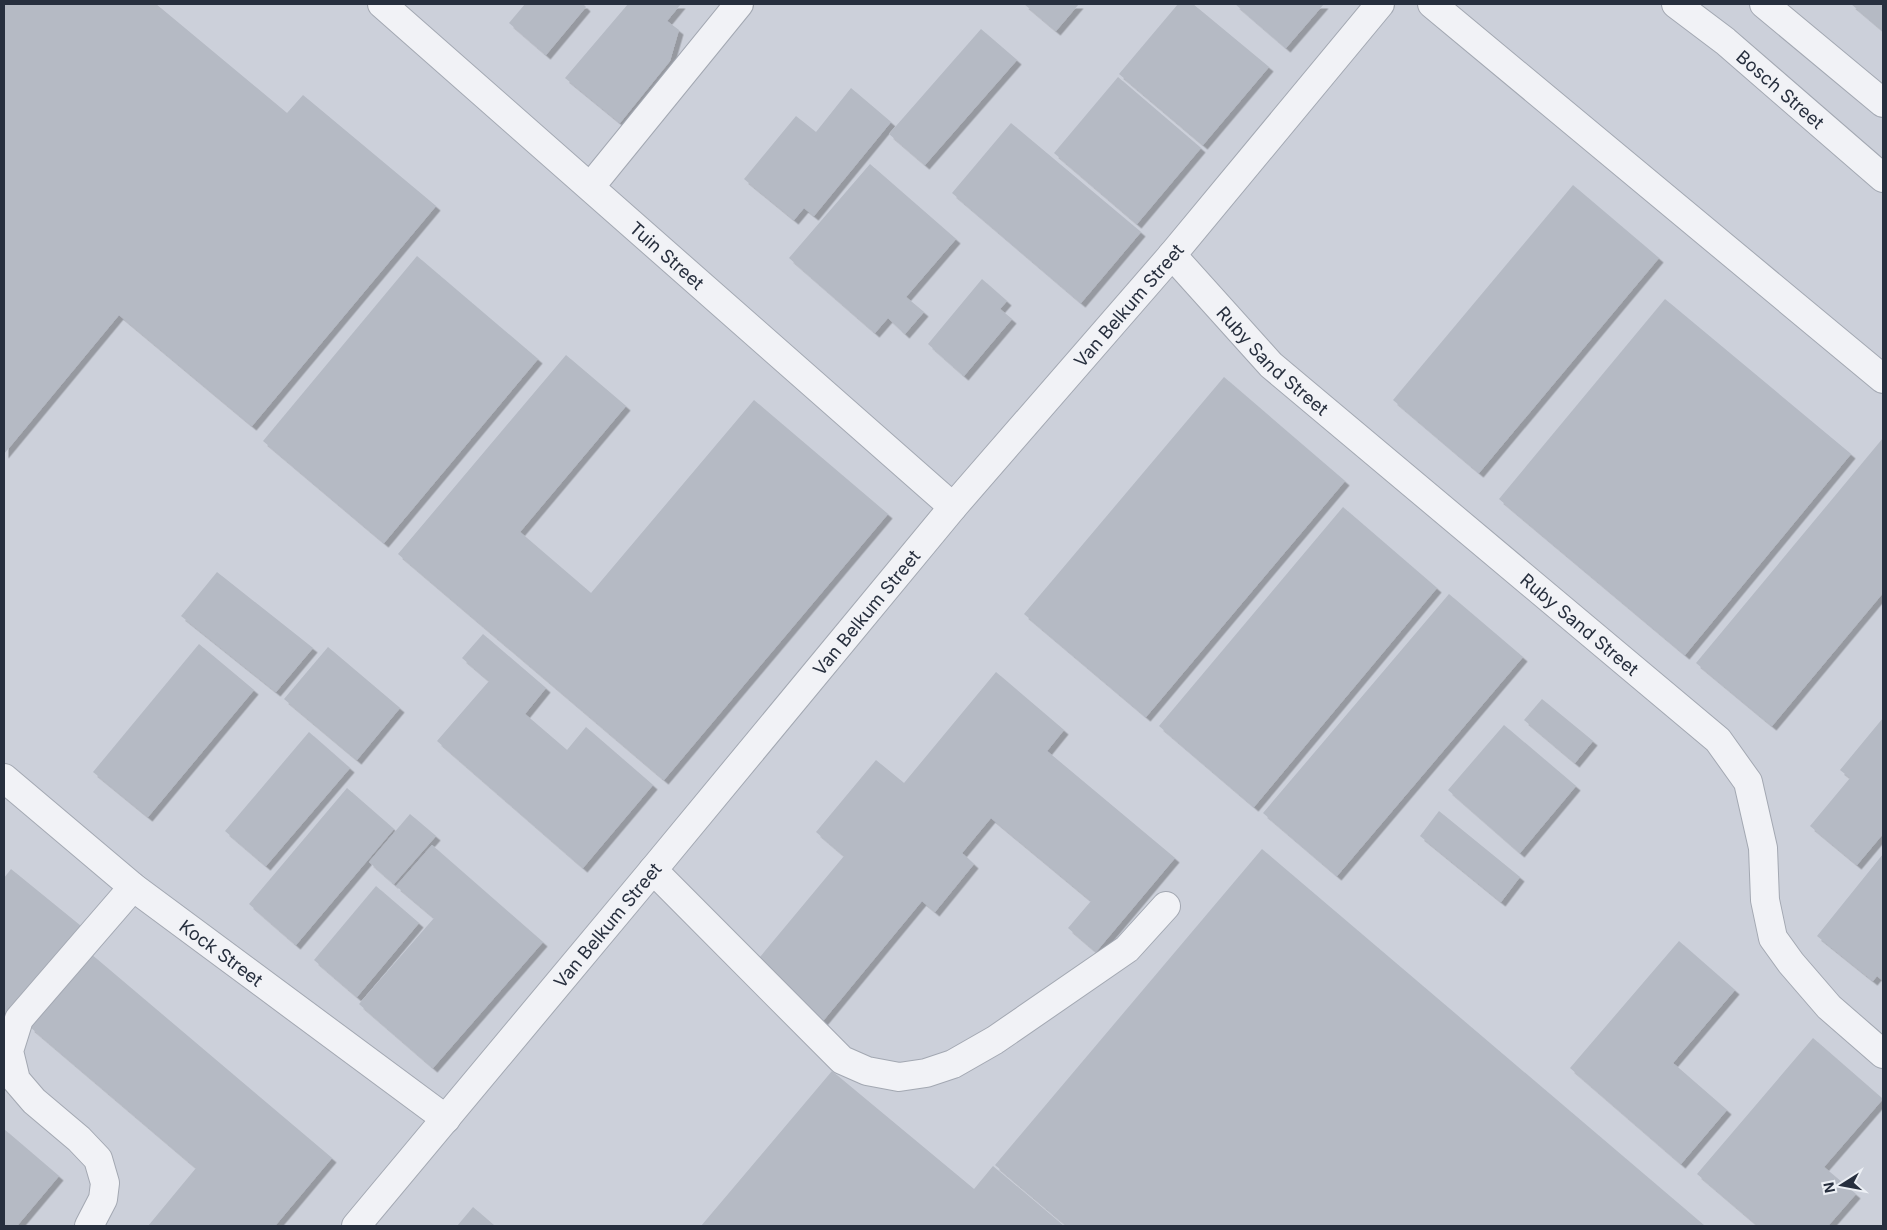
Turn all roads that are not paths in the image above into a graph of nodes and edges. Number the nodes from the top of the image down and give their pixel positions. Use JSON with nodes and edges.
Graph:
{"nodes":[{"id":1,"x":382,"y":4,"type":"edge"},
{"id":2,"x":739,"y":4,"type":"edge"},
{"id":3,"x":1380,"y":4,"type":"edge"},
{"id":4,"x":1432,"y":4,"type":"edge"},
{"id":5,"x":1676,"y":4,"type":"edge"},
{"id":6,"x":1764,"y":4,"type":"edge"},
{"id":7,"x":1883,"y":104,"type":"edge"},
{"id":8,"x":1883,"y":178,"type":"edge"},
{"id":9,"x":591,"y":186,"type":"junction"},
{"id":10,"x":1172,"y":255,"type":"junction"},
{"id":11,"x":1883,"y":379,"type":"edge"},
{"id":12,"x":953,"y":507,"type":"junction"},
{"id":13,"x":4,"y":778,"type":"edge"},
{"id":14,"x":653,"y":870,"type":"junction"},
{"id":15,"x":133,"y":886,"type":"junction"},
{"id":16,"x":1166,"y":906,"type":"dead end"},
{"id":17,"x":1883,"y":1054,"type":"edge"},
{"id":18,"x":446,"y":1119,"type":"junction"},
{"id":19,"x":90,"y":1226,"type":"edge"},
{"id":20,"x":356,"y":1226,"type":"edge"}],
"edges":[{"from":1,"to":9,"type":"street","name":"Tuin Street"},
{"from":2,"to":9,"type":"street"},
{"from":3,"to":10,"type":"street","name":"Van Belkum Street"},
{"from":4,"to":11,"type":"street"},
{"from":5,"to":8,"type":"street","name":"Bosch Street"},
{"from":6,"to":7,"type":"street"},
{"from":9,"to":12,"type":"street","name":"Tuin Street"},
{"from":10,"to":12,"type":"street","name":"Van Belkum Street"},
{"from":10,"to":17,"type":"street","name":"Ruby Sand Street"},
{"from":12,"to":14,"type":"street","name":"Van Belkum Street"},
{"from":13,"to":15,"type":"street","name":"Kock Street"},
{"from":14,"to":16,"type":"street"},
{"from":14,"to":18,"type":"street","name":"Van Belkum Street"},
{"from":15,"to":18,"type":"street","name":"Kock Street"},
{"from":15,"to":19,"type":"street"},
{"from":18,"to":20,"type":"street","name":"Van Belkum Street"}]}
